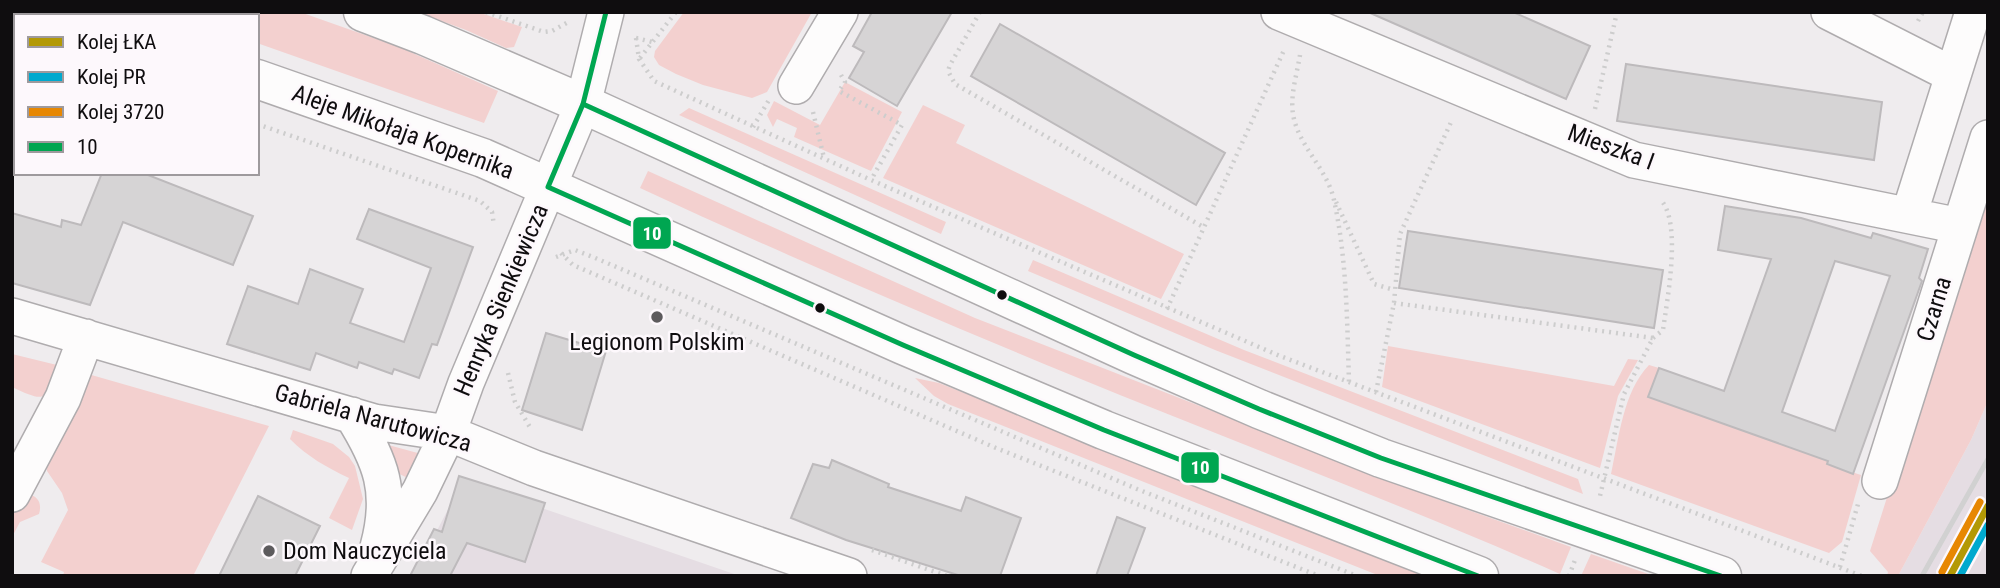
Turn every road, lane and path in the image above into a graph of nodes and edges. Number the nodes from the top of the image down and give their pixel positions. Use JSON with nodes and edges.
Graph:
{"nodes":[{"id":1,"x":363,"y":12,"type":"edge"},
{"id":2,"x":486,"y":12,"type":"edge"},
{"id":3,"x":606,"y":12,"type":"edge"},
{"id":4,"x":676,"y":12,"type":"edge"},
{"id":5,"x":840,"y":12,"type":"edge"},
{"id":6,"x":980,"y":12,"type":"edge"},
{"id":7,"x":1617,"y":12,"type":"edge"},
{"id":8,"x":1829,"y":12,"type":"edge"},
{"id":9,"x":1973,"y":12,"type":"edge"},
{"id":10,"x":638,"y":25,"type":"dead end"},
{"id":11,"x":1284,"y":26,"type":"edge"},
{"id":12,"x":537,"y":30,"type":"dead end"},
{"id":13,"x":636,"y":38,"type":"junction"},
{"id":14,"x":652,"y":42,"type":"junction"},
{"id":15,"x":1301,"y":50,"type":"dead end"},
{"id":16,"x":639,"y":59,"type":"junction"},
{"id":17,"x":1953,"y":75,"type":"junction"},
{"id":18,"x":844,"y":79,"type":"dead end"},
{"id":19,"x":259,"y":80,"type":"edge"},
{"id":20,"x":796,"y":86,"type":"joint"},
{"id":21,"x":1467,"y":90,"type":"junction"},
{"id":22,"x":583,"y":104,"type":"junction"},
{"id":23,"x":1594,"y":113,"type":"dead end"},
{"id":24,"x":259,"y":125,"type":"edge"},
{"id":25,"x":1988,"y":138,"type":"edge"},
{"id":26,"x":825,"y":159,"type":"junction"},
{"id":27,"x":1646,"y":162,"type":"junction"},
{"id":28,"x":871,"y":180,"type":"junction"},
{"id":29,"x":548,"y":187,"type":"junction"},
{"id":30,"x":1332,"y":193,"type":"junction"},
{"id":31,"x":1909,"y":215,"type":"junction"},
{"id":32,"x":495,"y":221,"type":"junction"},
{"id":33,"x":1960,"y":226,"type":"junction"},
{"id":34,"x":1205,"y":228,"type":"junction"},
{"id":35,"x":525,"y":243,"type":"junction"},
{"id":36,"x":562,"y":255,"type":"junction"},
{"id":37,"x":1394,"y":290,"type":"junction"},
{"id":38,"x":1394,"y":303,"type":"junction"},
{"id":39,"x":1167,"y":309,"type":"junction"},
{"id":40,"x":12,"y":316,"type":"edge"},
{"id":41,"x":86,"y":337,"type":"junction"},
{"id":42,"x":1653,"y":338,"type":"junction"},
{"id":43,"x":508,"y":365,"type":"dead end"},
{"id":44,"x":1349,"y":382,"type":"junction"},
{"id":45,"x":1376,"y":393,"type":"junction"},
{"id":46,"x":352,"y":415,"type":"junction"},
{"id":47,"x":448,"y":433,"type":"junction"},
{"id":48,"x":534,"y":468,"type":"junction"},
{"id":49,"x":1604,"y":478,"type":"junction"},
{"id":50,"x":1880,"y":481,"type":"dead end"},
{"id":51,"x":12,"y":494,"type":"edge"},
{"id":52,"x":1598,"y":505,"type":"dead end"},
{"id":53,"x":370,"y":573,"type":"edge"},
{"id":54,"x":849,"y":576,"type":"edge"},
{"id":55,"x":1319,"y":576,"type":"edge"},
{"id":56,"x":1357,"y":576,"type":"edge"},
{"id":57,"x":1479,"y":576,"type":"edge"},
{"id":58,"x":1722,"y":576,"type":"edge"},
{"id":59,"x":1862,"y":576,"type":"edge"}],
"edges":[{"from":1,"to":22,"type":"main road"},
{"from":2,"to":12,"type":"path"},
{"from":3,"to":22,"type":"street","name":"Henryka Sienkiewicza"},
{"from":4,"to":14,"type":"path"},
{"from":5,"to":20,"type":"street"},
{"from":6,"to":34,"type":"path"},
{"from":7,"to":23,"type":"path"},
{"from":8,"to":17,"type":"street"},
{"from":9,"to":17,"type":"street"},
{"from":10,"to":13,"type":"path"},
{"from":11,"to":21,"type":"street","name":"Mieszka I"},
{"from":11,"to":34,"type":"path"},
{"from":13,"to":14,"type":"path"},
{"from":13,"to":16,"type":"path"},
{"from":14,"to":16,"type":"path"},
{"from":15,"to":30,"type":"path"},
{"from":16,"to":26,"type":"path"},
{"from":17,"to":31,"type":"street"},
{"from":18,"to":28,"type":"path"},
{"from":19,"to":29,"type":"main road","name":"Aleje Mikołaja Kopernika"},
{"from":20,"to":26,"type":"path"},
{"from":21,"to":27,"type":"street","name":"Mieszka I"},
{"from":21,"to":37,"type":"path"},
{"from":22,"to":29,"type":"street","name":"Henryka Sienkiewicza"},
{"from":22,"to":58,"type":"main road"},
{"from":24,"to":32,"type":"path"},
{"from":25,"to":33,"type":"street","name":"Czarna"},
{"from":26,"to":28,"type":"path"},
{"from":27,"to":31,"type":"street","name":"Mieszka I"},
{"from":27,"to":42,"type":"path"},
{"from":28,"to":39,"type":"path"},
{"from":29,"to":35,"type":"street","name":"Henryka Sienkiewicza"},
{"from":29,"to":57,"type":"main road","name":"Aleje Mikołaja Kopernika"},
{"from":30,"to":37,"type":"path"},
{"from":30,"to":44,"type":"path"},
{"from":31,"to":33,"type":"street","name":"Mieszka I"},
{"from":32,"to":35,"type":"path"},
{"from":32,"to":35,"type":"path"},
{"from":33,"to":50,"type":"street","name":"Czarna"},
{"from":34,"to":39,"type":"path"},
{"from":35,"to":36,"type":"path"},
{"from":35,"to":36,"type":"path"},
{"from":35,"to":47,"type":"street","name":"Henryka Sienkiewicza"},
{"from":36,"to":55,"type":"path"},
{"from":36,"to":56,"type":"path"},
{"from":37,"to":38,"type":"path"},
{"from":38,"to":42,"type":"path"},
{"from":38,"to":45,"type":"path"},
{"from":39,"to":44,"type":"path"},
{"from":40,"to":41,"type":"street","name":"Gabriela Narutowicza"},
{"from":41,"to":46,"type":"street","name":"Gabriela Narutowicza"},
{"from":41,"to":51,"type":"street"},
{"from":42,"to":49,"type":"path"},
{"from":43,"to":48,"type":"path"},
{"from":44,"to":45,"type":"path"},
{"from":45,"to":49,"type":"path"},
{"from":46,"to":47,"type":"street","name":"Gabriela Narutowicza"},
{"from":46,"to":53,"type":"street"},
{"from":47,"to":48,"type":"street","name":"Gabriela Narutowicza"},
{"from":47,"to":53,"type":"street","name":"Henryka Sienkiewicza"},
{"from":48,"to":54,"type":"street","name":"Gabriela Narutowicza"},
{"from":49,"to":52,"type":"path"},
{"from":49,"to":59,"type":"path"}]}
